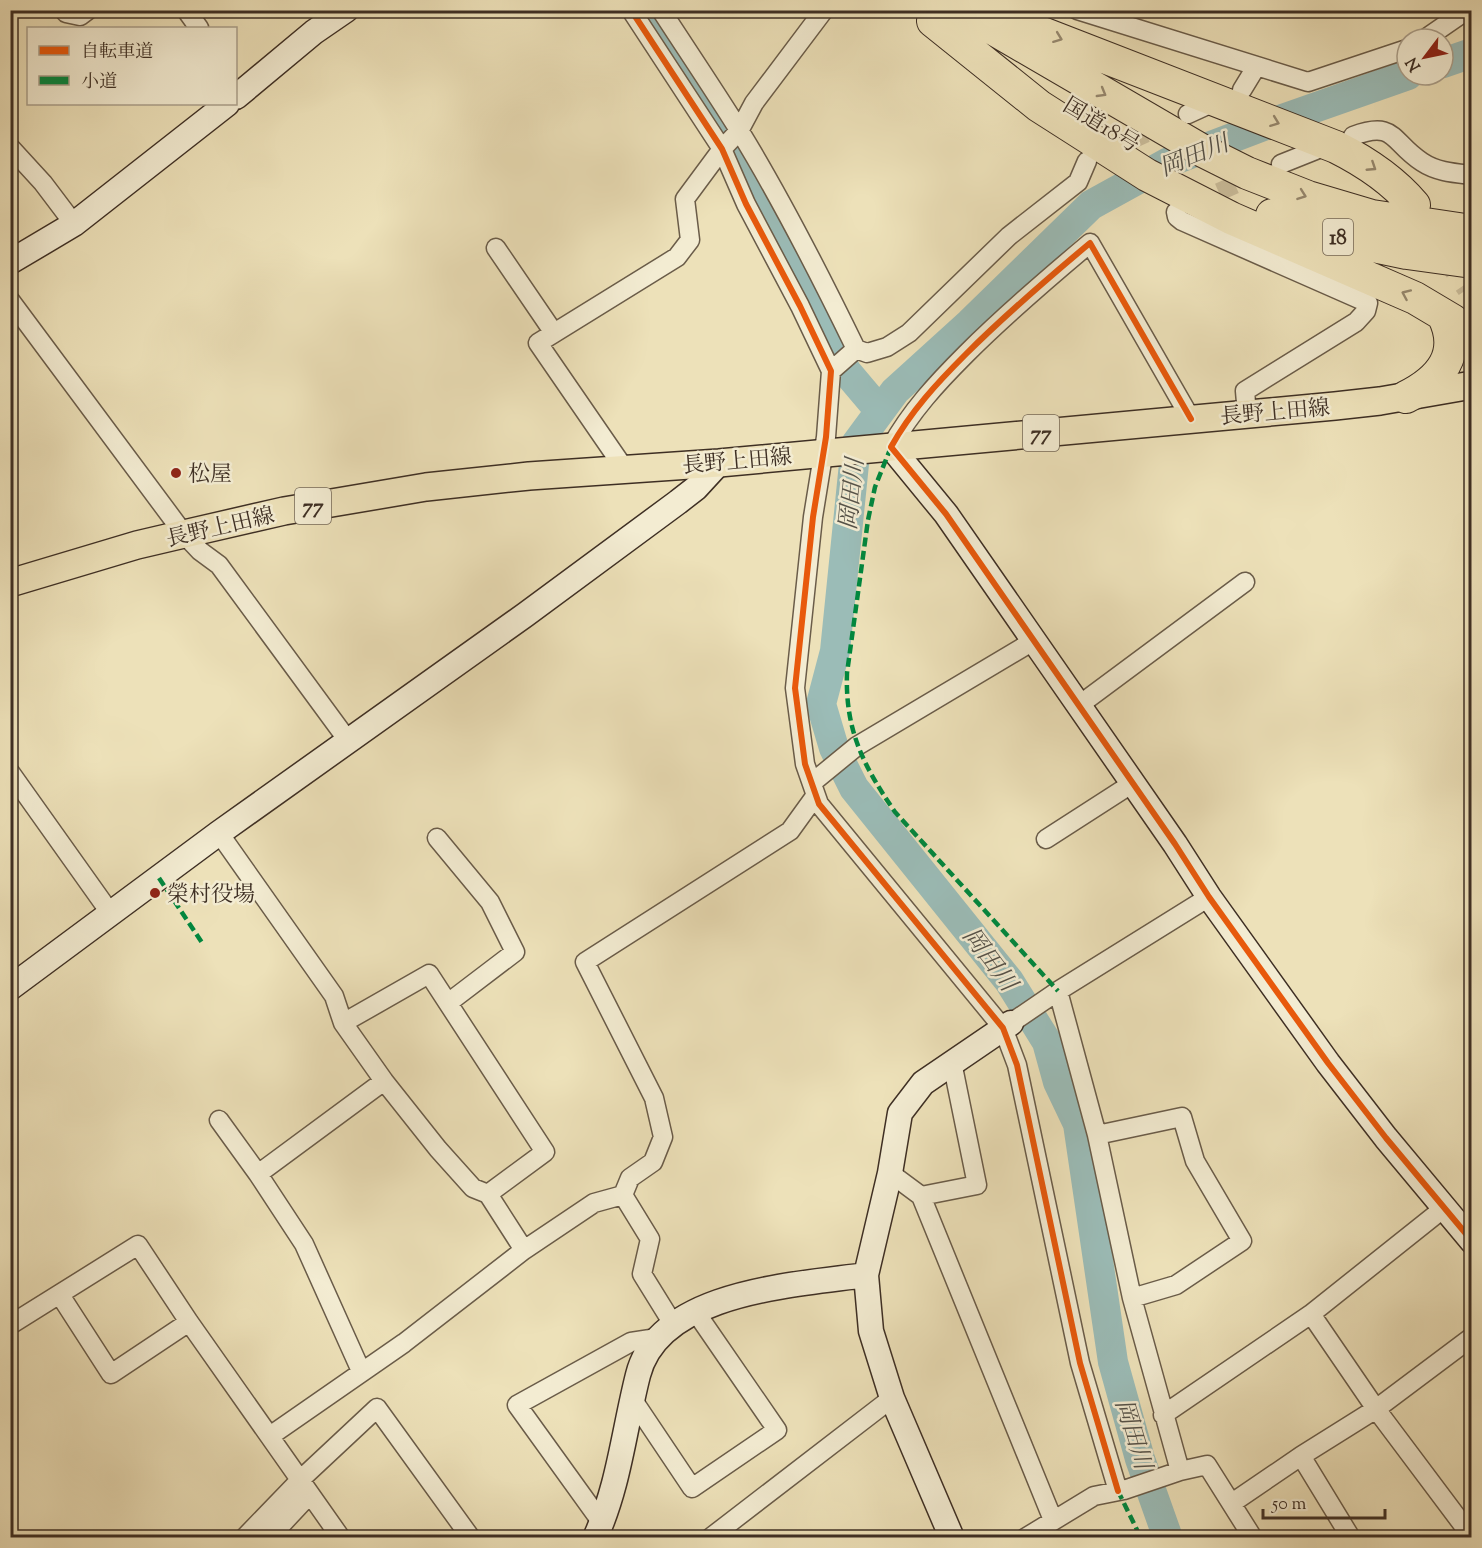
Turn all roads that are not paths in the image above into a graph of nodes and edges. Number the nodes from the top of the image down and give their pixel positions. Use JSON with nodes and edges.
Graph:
{"nodes":[{"id":1,"x":64,"y":10,"type":"edge"},
{"id":2,"x":88,"y":10,"type":"edge"},
{"id":3,"x":186,"y":10,"type":"edge"},
{"id":4,"x":346,"y":10,"type":"edge"},
{"id":5,"x":631,"y":10,"type":"edge"},
{"id":6,"x":661,"y":10,"type":"edge"},
{"id":7,"x":824,"y":10,"type":"edge"},
{"id":8,"x":984,"y":10,"type":"edge"},
{"id":9,"x":1077,"y":10,"type":"edge"},
{"id":10,"x":1467,"y":10,"type":"edge"},
{"id":11,"x":936,"y":14,"type":"edge"},
{"id":12,"x":198,"y":27,"type":"edge"},
{"id":13,"x":1442,"y":27,"type":"edge"},
{"id":14,"x":1395,"y":53,"type":"edge"},
{"id":15,"x":1256,"y":67,"type":"junction"},
{"id":16,"x":237,"y":91,"type":"edge"},
{"id":17,"x":1228,"y":99,"type":"junction"},
{"id":18,"x":220,"y":105,"type":"edge"},
{"id":19,"x":1178,"y":123,"type":"junction"},
{"id":20,"x":1353,"y":135,"type":"dead end"},
{"id":21,"x":730,"y":140,"type":"junction"},
{"id":22,"x":1321,"y":144,"type":"junction"},
{"id":23,"x":10,"y":147,"type":"edge"},
{"id":24,"x":1112,"y":154,"type":"junction"},
{"id":25,"x":1281,"y":164,"type":"dead end"},
{"id":26,"x":1472,"y":175,"type":"edge"},
{"id":27,"x":1193,"y":199,"type":"junction"},
{"id":28,"x":1414,"y":205,"type":"dead end"},
{"id":29,"x":74,"y":224,"type":"junction"},
{"id":30,"x":1472,"y":231,"type":"edge"},
{"id":31,"x":496,"y":248,"type":"dead end"},
{"id":32,"x":1472,"y":261,"type":"edge"},
{"id":33,"x":10,"y":262,"type":"edge"},
{"id":34,"x":10,"y":300,"type":"edge"},
{"id":35,"x":1443,"y":315,"type":"junction"},
{"id":36,"x":554,"y":333,"type":"junction"},
{"id":37,"x":1472,"y":337,"type":"edge"},
{"id":38,"x":843,"y":360,"type":"junction"},
{"id":39,"x":1472,"y":385,"type":"edge"},
{"id":40,"x":1406,"y":397,"type":"junction"},
{"id":41,"x":1247,"y":414,"type":"junction"},
{"id":42,"x":1191,"y":419,"type":"junction"},
{"id":43,"x":891,"y":447,"type":"junction"},
{"id":44,"x":823,"y":452,"type":"junction"},
{"id":45,"x":719,"y":463,"type":"junction"},
{"id":46,"x":624,"y":468,"type":"junction"},
{"id":47,"x":184,"y":534,"type":"junction"},
{"id":48,"x":1245,"y":582,"type":"dead end"},
{"id":49,"x":10,"y":583,"type":"edge"},
{"id":50,"x":1035,"y":640,"type":"junction"},
{"id":51,"x":1078,"y":706,"type":"junction"},
{"id":52,"x":349,"y":742,"type":"junction"},
{"id":53,"x":10,"y":772,"type":"edge"},
{"id":54,"x":1132,"y":783,"type":"junction"},
{"id":55,"x":814,"y":788,"type":"junction"},
{"id":56,"x":219,"y":833,"type":"junction"},
{"id":57,"x":437,"y":838,"type":"dead end"},
{"id":58,"x":1046,"y":839,"type":"dead end"},
{"id":59,"x":1209,"y":897,"type":"junction"},
{"id":60,"x":111,"y":914,"type":"junction"},
{"id":61,"x":10,"y":988,"type":"edge"},
{"id":62,"x":1051,"y":995,"type":"junction"},
{"id":63,"x":448,"y":1003,"type":"junction"},
{"id":64,"x":344,"y":1023,"type":"junction"},
{"id":65,"x":1007,"y":1026,"type":"junction"},
{"id":66,"x":952,"y":1062,"type":"junction"},
{"id":67,"x":384,"y":1081,"type":"junction"},
{"id":68,"x":219,"y":1120,"type":"dead end"},
{"id":69,"x":1097,"y":1135,"type":"junction"},
{"id":70,"x":891,"y":1173,"type":"junction"},
{"id":71,"x":258,"y":1174,"type":"junction"},
{"id":72,"x":488,"y":1194,"type":"junction"},
{"id":73,"x":623,"y":1195,"type":"junction"},
{"id":74,"x":921,"y":1197,"type":"junction"},
{"id":75,"x":1444,"y":1208,"type":"junction"},
{"id":76,"x":1472,"y":1241,"type":"edge"},
{"id":77,"x":524,"y":1250,"type":"junction"},
{"id":78,"x":866,"y":1275,"type":"junction"},
{"id":79,"x":60,"y":1295,"type":"junction"},
{"id":80,"x":1131,"y":1298,"type":"junction"},
{"id":81,"x":695,"y":1311,"type":"junction"},
{"id":82,"x":1311,"y":1314,"type":"junction"},
{"id":83,"x":189,"y":1322,"type":"junction"},
{"id":84,"x":10,"y":1326,"type":"edge"},
{"id":85,"x":665,"y":1331,"type":"junction"},
{"id":86,"x":1472,"y":1336,"type":"edge"},
{"id":87,"x":361,"y":1371,"type":"junction"},
{"id":88,"x":892,"y":1398,"type":"junction"},
{"id":89,"x":633,"y":1400,"type":"junction"},
{"id":90,"x":1376,"y":1409,"type":"junction"},
{"id":91,"x":1163,"y":1415,"type":"junction"},
{"id":92,"x":270,"y":1436,"type":"junction"},
{"id":93,"x":1301,"y":1456,"type":"junction"},
{"id":94,"x":1177,"y":1472,"type":"junction"},
{"id":95,"x":305,"y":1487,"type":"junction"},
{"id":96,"x":1121,"y":1490,"type":"junction"},
{"id":97,"x":1232,"y":1503,"type":"junction"},
{"id":98,"x":1053,"y":1520,"type":"junction"},
{"id":99,"x":598,"y":1530,"type":"edge"},
{"id":100,"x":1472,"y":1537,"type":"edge"},
{"id":101,"x":244,"y":1538,"type":"edge"},
{"id":102,"x":268,"y":1538,"type":"edge"},
{"id":103,"x":341,"y":1538,"type":"edge"},
{"id":104,"x":471,"y":1538,"type":"edge"},
{"id":105,"x":710,"y":1538,"type":"edge"},
{"id":106,"x":952,"y":1538,"type":"edge"},
{"id":107,"x":1025,"y":1538,"type":"edge"},
{"id":108,"x":1253,"y":1538,"type":"edge"},
{"id":109,"x":1351,"y":1538,"type":"edge"}],
"edges":[{"from":1,"to":2,"type":"street"},
{"from":3,"to":12,"type":"street"},
{"from":4,"to":16,"type":"street"},
{"from":5,"to":21,"type":"street"},
{"from":6,"to":21,"type":"street"},
{"from":7,"to":21,"type":"street"},
{"from":8,"to":17,"type":"highway","one_way":true},
{"from":9,"to":15,"type":"street"},
{"from":10,"to":13,"type":"street"},
{"from":11,"to":19,"type":"highway","name":"国道18号","number":"18","one_way":true},
{"from":11,"to":24,"type":"highway","name":"国道18号"},
{"from":14,"to":15,"type":"street"},
{"from":15,"to":17,"type":"street"},
{"from":17,"to":19,"type":"street"},
{"from":17,"to":22,"type":"highway","one_way":true},
{"from":18,"to":29,"type":"street"},
{"from":19,"to":30,"type":"highway","name":"国道18号","number":"18","one_way":true},
{"from":20,"to":26,"type":"street"},
{"from":21,"to":36,"type":"street"},
{"from":21,"to":38,"type":"street"},
{"from":21,"to":38,"type":"street"},
{"from":22,"to":25,"type":"street"},
{"from":22,"to":28,"type":"highway","one_way":true},
{"from":23,"to":29,"type":"street"},
{"from":24,"to":27,"type":"highway","name":"国道18号","number":"18"},
{"from":24,"to":38,"type":"street"},
{"from":27,"to":32,"type":"highway","name":"国道18号","number":"18"},
{"from":35,"to":27,"type":"highway","one_way":true},
{"from":27,"to":41,"type":"street"},
{"from":29,"to":33,"type":"street"},
{"from":31,"to":36,"type":"street"},
{"from":34,"to":47,"type":"street"},
{"from":35,"to":37,"type":"highway"},
{"from":35,"to":40,"type":"highway"},
{"from":36,"to":46,"type":"street"},
{"from":38,"to":44,"type":"street"},
{"from":39,"to":40,"type":"main road","name":"長野上田線","number":"77"},
{"from":40,"to":41,"type":"main road","name":"長野上田線","number":"77"},
{"from":41,"to":42,"type":"main road","name":"長野上田線","number":"77"},
{"from":42,"to":43,"type":"main road","name":"長野上田線","number":"77"},
{"from":42,"to":43,"type":"street"},
{"from":43,"to":44,"type":"main road","name":"長野上田線","number":"77"},
{"from":43,"to":50,"type":"street"},
{"from":44,"to":45,"type":"main road","name":"長野上田線","number":"77"},
{"from":44,"to":55,"type":"street"},
{"from":45,"to":46,"type":"main road","name":"長野上田線","number":"77"},
{"from":45,"to":52,"type":"street"},
{"from":46,"to":47,"type":"main road","name":"長野上田線","number":"77"},
{"from":47,"to":49,"type":"main road","name":"長野上田線","number":"77"},
{"from":47,"to":52,"type":"street"},
{"from":48,"to":51,"type":"street"},
{"from":50,"to":51,"type":"street"},
{"from":50,"to":55,"type":"street"},
{"from":51,"to":54,"type":"street"},
{"from":52,"to":56,"type":"street"},
{"from":53,"to":60,"type":"street"},
{"from":54,"to":58,"type":"street"},
{"from":54,"to":59,"type":"street"},
{"from":55,"to":65,"type":"street"},
{"from":55,"to":73,"type":"street"},
{"from":56,"to":60,"type":"street"},
{"from":56,"to":64,"type":"street"},
{"from":57,"to":63,"type":"street"},
{"from":59,"to":62,"type":"street"},
{"from":59,"to":75,"type":"street"},
{"from":60,"to":61,"type":"street"},
{"from":62,"to":65,"type":"street"},
{"from":62,"to":69,"type":"street"},
{"from":63,"to":64,"type":"street"},
{"from":63,"to":72,"type":"street"},
{"from":64,"to":67,"type":"street"},
{"from":65,"to":66,"type":"street"},
{"from":65,"to":96,"type":"street"},
{"from":66,"to":70,"type":"street"},
{"from":66,"to":74,"type":"street"},
{"from":67,"to":71,"type":"street"},
{"from":67,"to":72,"type":"street"},
{"from":68,"to":71,"type":"street"},
{"from":69,"to":80,"type":"street"},
{"from":69,"to":80,"type":"street"},
{"from":70,"to":74,"type":"street"},
{"from":70,"to":78,"type":"street"},
{"from":71,"to":87,"type":"street"},
{"from":72,"to":77,"type":"street"},
{"from":73,"to":77,"type":"street"},
{"from":73,"to":85,"type":"street"},
{"from":74,"to":98,"type":"street"},
{"from":75,"to":76,"type":"street"},
{"from":75,"to":82,"type":"street"},
{"from":77,"to":87,"type":"street"},
{"from":78,"to":81,"type":"street"},
{"from":78,"to":88,"type":"street"},
{"from":79,"to":83,"type":"street"},
{"from":79,"to":83,"type":"street"},
{"from":79,"to":84,"type":"street"},
{"from":80,"to":91,"type":"street"},
{"from":81,"to":85,"type":"street"},
{"from":81,"to":89,"type":"street"},
{"from":82,"to":90,"type":"street"},
{"from":82,"to":91,"type":"street"},
{"from":83,"to":92,"type":"street"},
{"from":85,"to":89,"type":"street"},
{"from":85,"to":99,"type":"street"},
{"from":86,"to":90,"type":"street"},
{"from":87,"to":92,"type":"street"},
{"from":88,"to":105,"type":"street"},
{"from":88,"to":106,"type":"street"},
{"from":89,"to":99,"type":"street"},
{"from":90,"to":93,"type":"street"},
{"from":90,"to":100,"type":"street"},
{"from":91,"to":94,"type":"street"},
{"from":92,"to":95,"type":"street"},
{"from":93,"to":97,"type":"street"},
{"from":93,"to":109,"type":"street"},
{"from":94,"to":96,"type":"street"},
{"from":94,"to":97,"type":"street"},
{"from":95,"to":101,"type":"street"},
{"from":95,"to":102,"type":"street"},
{"from":95,"to":103,"type":"street"},
{"from":95,"to":104,"type":"street"},
{"from":96,"to":98,"type":"street"},
{"from":97,"to":108,"type":"street"},
{"from":98,"to":107,"type":"street"}]}
